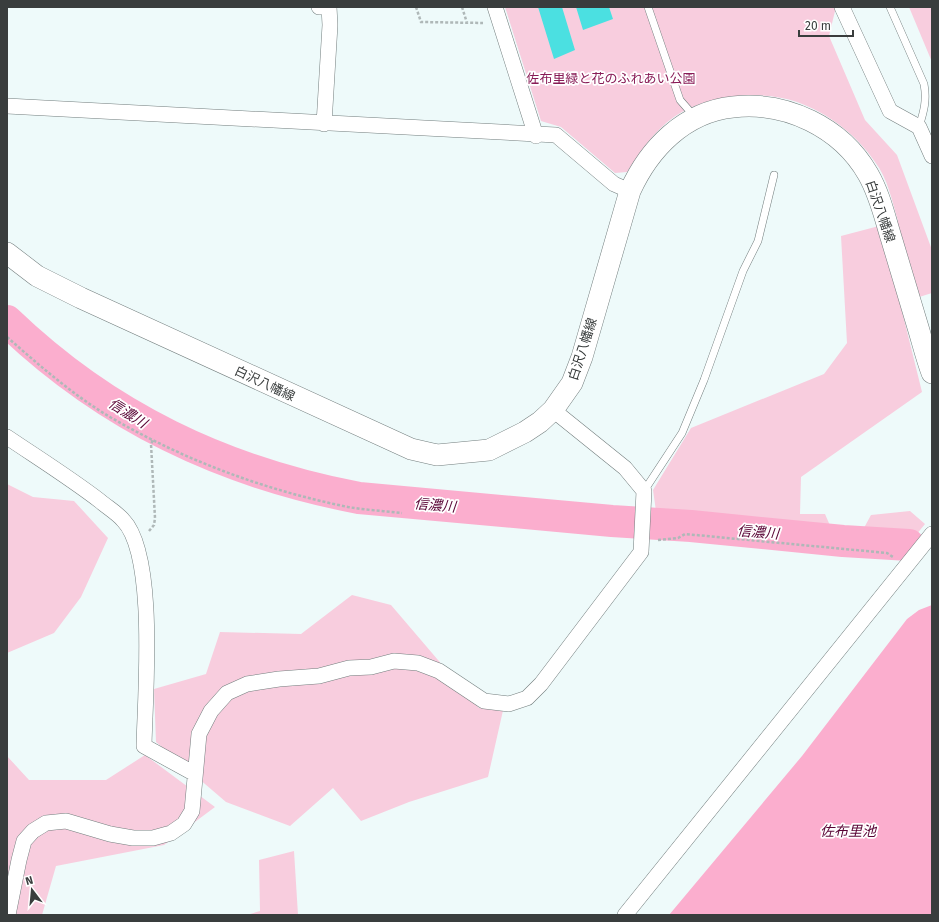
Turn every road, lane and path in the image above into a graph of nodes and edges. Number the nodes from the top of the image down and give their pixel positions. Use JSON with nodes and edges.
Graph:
{"nodes":[{"id":1,"x":319,"y":7,"type":"edge"},
{"id":2,"x":416,"y":7,"type":"edge"},
{"id":3,"x":462,"y":7,"type":"edge"},
{"id":4,"x":494,"y":7,"type":"edge"},
{"id":5,"x":648,"y":7,"type":"edge"},
{"id":6,"x":890,"y":7,"type":"edge"},
{"id":7,"x":844,"y":8,"type":"edge"},
{"id":8,"x":467,"y":23,"type":"junction"},
{"id":9,"x":500,"y":24,"type":"junction"},
{"id":10,"x":7,"y":106,"type":"edge"},
{"id":11,"x":696,"y":118,"type":"junction"},
{"id":12,"x":324,"y":124,"type":"junction"},
{"id":13,"x":919,"y":127,"type":"junction"},
{"id":14,"x":536,"y":136,"type":"junction"},
{"id":15,"x":932,"y":156,"type":"edge"},
{"id":16,"x":774,"y":175,"type":"dead end"},
{"id":17,"x":630,"y":191,"type":"junction"},
{"id":18,"x":7,"y":253,"type":"edge"},
{"id":19,"x":7,"y":337,"type":"edge"},
{"id":20,"x":932,"y":373,"type":"edge"},
{"id":21,"x":553,"y":410,"type":"junction"},
{"id":22,"x":7,"y":437,"type":"edge"},
{"id":23,"x":153,"y":440,"type":"junction"},
{"id":24,"x":644,"y":491,"type":"junction"},
{"id":25,"x":402,"y":513,"type":"dead end"},
{"id":26,"x":932,"y":534,"type":"edge"},
{"id":27,"x":135,"y":538,"type":"junction"},
{"id":28,"x":642,"y":538,"type":"junction"},
{"id":29,"x":906,"y":567,"type":"junction"},
{"id":30,"x":195,"y":774,"type":"junction"},
{"id":31,"x":8,"y":915,"type":"edge"},
{"id":32,"x":625,"y":915,"type":"edge"}],
"edges":[{"from":1,"to":12,"type":"street"},
{"from":2,"to":8,"type":"path"},
{"from":3,"to":8,"type":"path"},
{"from":4,"to":9,"type":"street"},
{"from":5,"to":11,"type":"lane"},
{"from":6,"to":13,"type":"lane"},
{"from":7,"to":13,"type":"street"},
{"from":8,"to":9,"type":"path"},
{"from":9,"to":14,"type":"street"},
{"from":10,"to":12,"type":"street"},
{"from":11,"to":17,"type":"main road","name":"白沢八幡線"},
{"from":11,"to":20,"type":"main road","name":"白沢八幡線"},
{"from":12,"to":14,"type":"street"},
{"from":13,"to":15,"type":"street"},
{"from":14,"to":17,"type":"street"},
{"from":16,"to":24,"type":"lane"},
{"from":17,"to":21,"type":"main road","name":"白沢八幡線"},
{"from":18,"to":21,"type":"main road","name":"白沢八幡線"},
{"from":19,"to":23,"type":"path"},
{"from":21,"to":24,"type":"street"},
{"from":22,"to":27,"type":"street"},
{"from":23,"to":25,"type":"path"},
{"from":23,"to":27,"type":"path"},
{"from":24,"to":28,"type":"street"},
{"from":26,"to":29,"type":"street"},
{"from":27,"to":30,"type":"street"},
{"from":28,"to":29,"type":"path"},
{"from":28,"to":30,"type":"street"},
{"from":29,"to":32,"type":"street"},
{"from":30,"to":31,"type":"street"}]}
